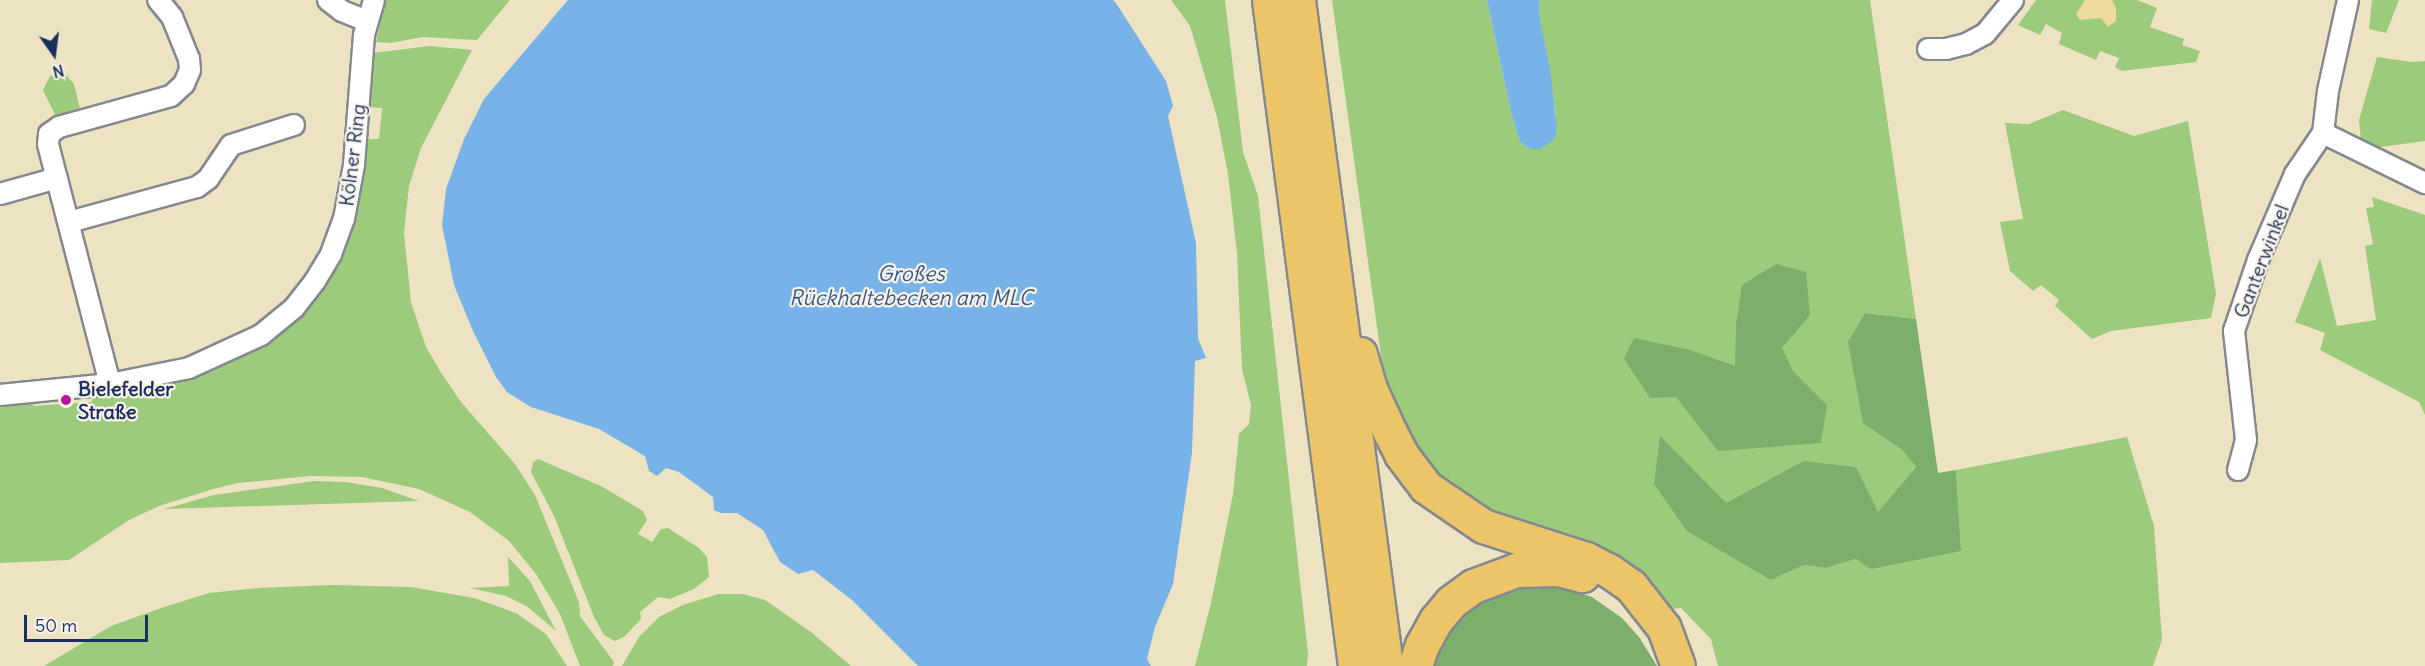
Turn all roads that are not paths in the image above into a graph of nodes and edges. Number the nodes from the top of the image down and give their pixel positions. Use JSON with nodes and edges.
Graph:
{"nodes":[{"id":1,"x":158,"y":0,"type":"edge"},
{"id":2,"x":328,"y":0,"type":"edge"},
{"id":3,"x":374,"y":0,"type":"edge"},
{"id":4,"x":1269,"y":0,"type":"edge"},
{"id":5,"x":1298,"y":0,"type":"edge"},
{"id":6,"x":2013,"y":0,"type":"edge"},
{"id":7,"x":2348,"y":0,"type":"edge"},
{"id":8,"x":367,"y":21,"type":"junction"},
{"id":9,"x":1928,"y":49,"type":"dead end"},
{"id":10,"x":294,"y":125,"type":"dead end"},
{"id":11,"x":2323,"y":133,"type":"junction"},
{"id":12,"x":57,"y":178,"type":"junction"},
{"id":13,"x":2425,"y":183,"type":"edge"},
{"id":14,"x":0,"y":194,"type":"edge"},
{"id":15,"x":69,"y":222,"type":"junction"},
{"id":16,"x":1328,"y":236,"type":"junction"},
{"id":17,"x":110,"y":384,"type":"junction"},
{"id":18,"x":0,"y":395,"type":"edge"},
{"id":19,"x":2238,"y":471,"type":"dead end"},
{"id":20,"x":1341,"y":561,"type":"junction"},
{"id":21,"x":1676,"y":661,"type":"edge"},
{"id":22,"x":1342,"y":666,"type":"edge"},
{"id":23,"x":1355,"y":666,"type":"edge"},
{"id":24,"x":1386,"y":666,"type":"edge"},
{"id":25,"x":1415,"y":666,"type":"edge"}],
"edges":[{"from":1,"to":12,"type":"street"},
{"from":2,"to":8,"type":"street"},
{"from":3,"to":8,"type":"street","name":"Kölner Ring"},
{"from":4,"to":20,"type":"highway"},
{"from":5,"to":16,"type":"highway"},
{"from":6,"to":9,"type":"street"},
{"from":7,"to":11,"type":"street"},
{"from":8,"to":17,"type":"street","name":"Kölner Ring"},
{"from":10,"to":15,"type":"street"},
{"from":11,"to":13,"type":"street"},
{"from":11,"to":19,"type":"street","name":"Ganterwinkel"},
{"from":12,"to":14,"type":"street"},
{"from":12,"to":15,"type":"street"},
{"from":15,"to":17,"type":"street"},
{"from":16,"to":21,"type":"highway"},
{"from":16,"to":24,"type":"highway"},
{"from":17,"to":18,"type":"street","name":"Kölner Ring"},
{"from":20,"to":22,"type":"highway"},
{"from":20,"to":23,"type":"highway"},
{"from":21,"to":25,"type":"highway"}]}
